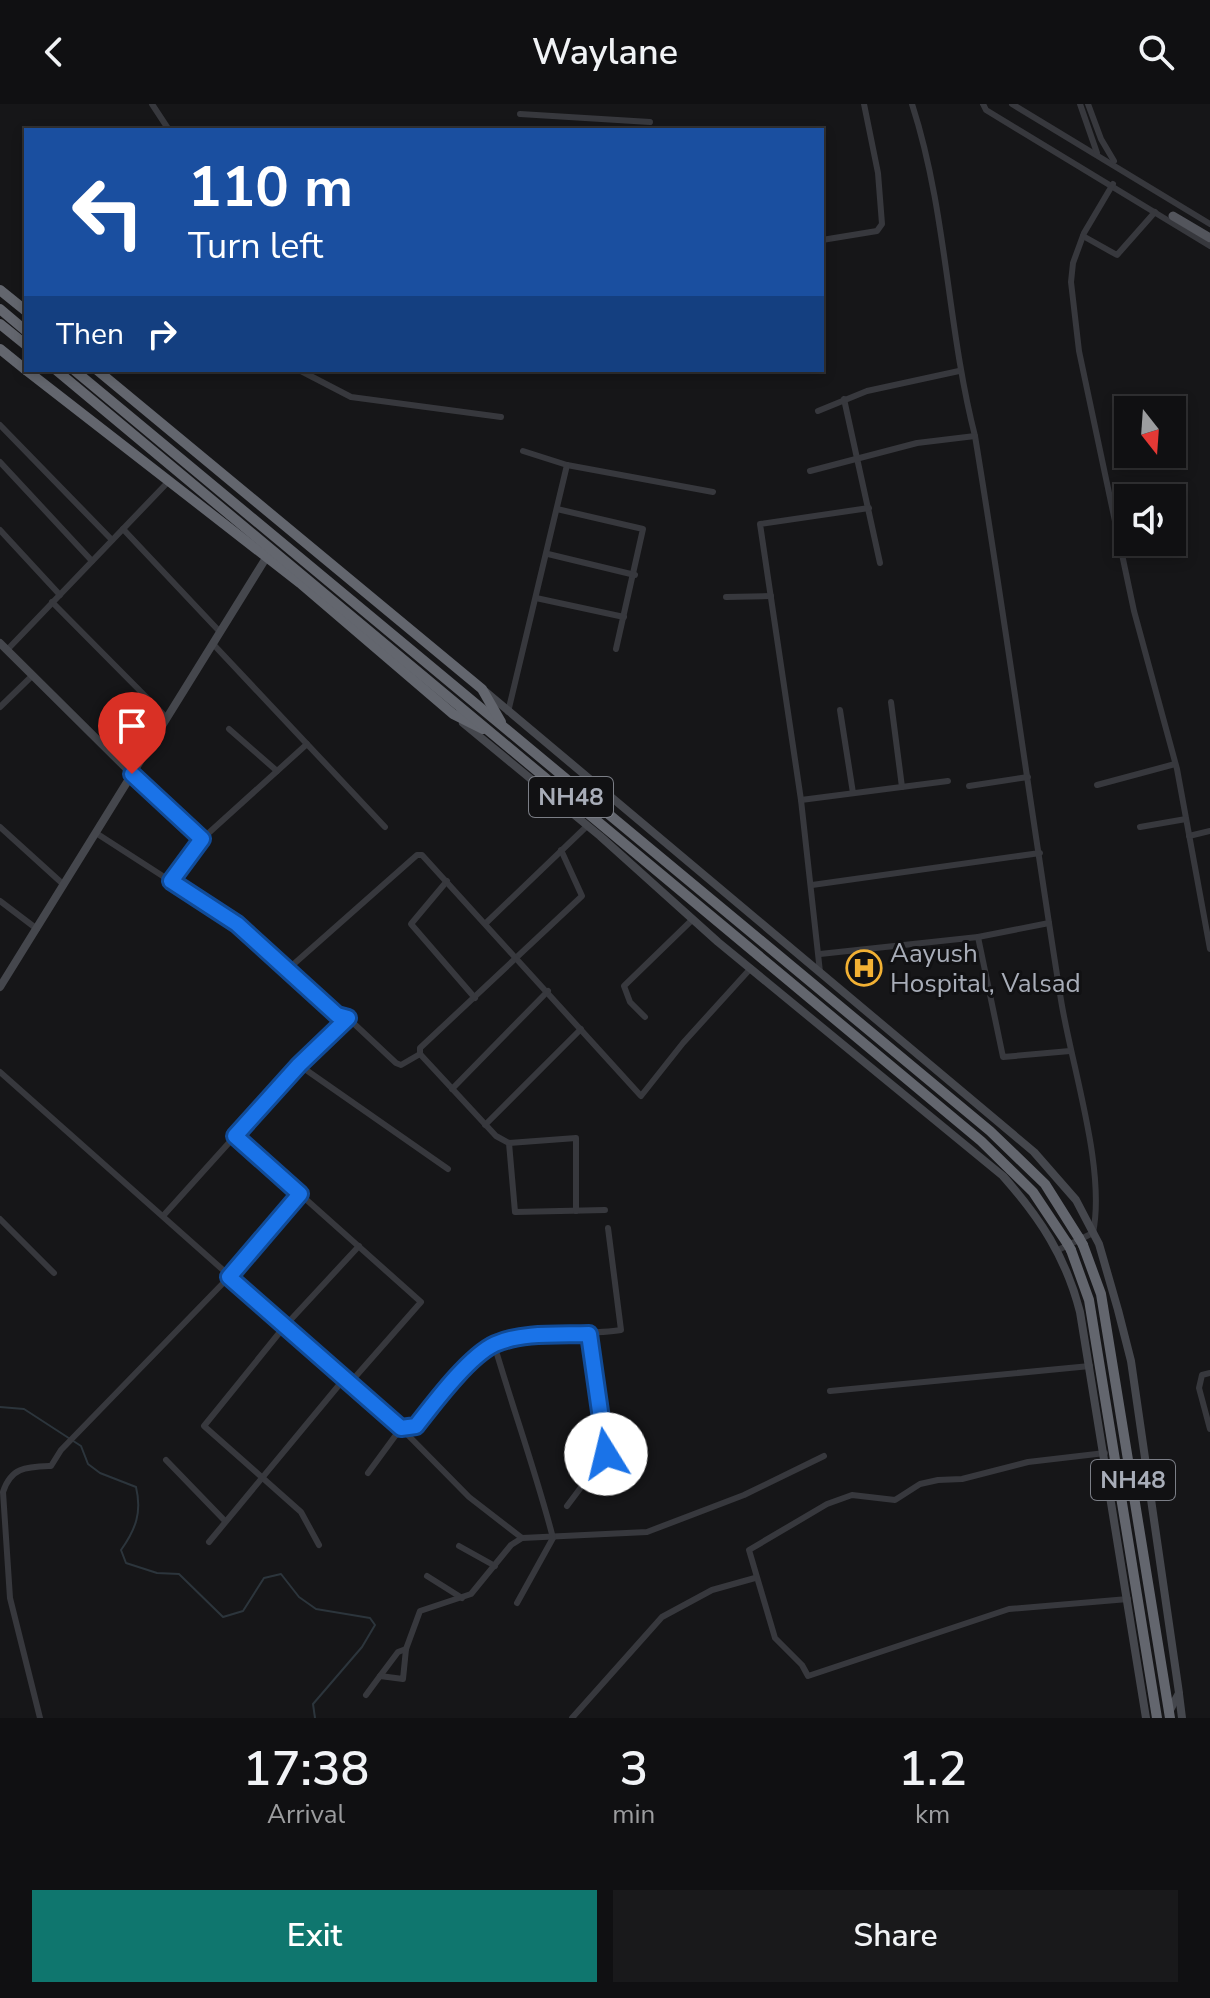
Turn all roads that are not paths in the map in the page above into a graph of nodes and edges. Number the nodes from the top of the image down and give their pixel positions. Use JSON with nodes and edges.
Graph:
{"nodes":[{"id":1,"x":152,"y":104,"type":"edge"},
{"id":2,"x":864,"y":104,"type":"edge"},
{"id":3,"x":912,"y":104,"type":"edge"},
{"id":4,"x":983,"y":104,"type":"edge"},
{"id":5,"x":1012,"y":104,"type":"edge"},
{"id":6,"x":1080,"y":104,"type":"edge"},
{"id":7,"x":1088,"y":104,"type":"edge"},
{"id":8,"x":520,"y":114,"type":"dead end"},
{"id":9,"x":650,"y":122,"type":"dead end"},
{"id":10,"x":168,"y":128,"type":"edge"},
{"id":11,"x":1097,"y":153,"type":"junction"},
{"id":12,"x":1116,"y":164,"type":"junction"},
{"id":13,"x":1113,"y":184,"type":"junction"},
{"id":14,"x":1155,"y":212,"type":"junction"},
{"id":15,"x":1173,"y":216,"type":"dead end"},
{"id":16,"x":1210,"y":224,"type":"edge"},
{"id":17,"x":1083,"y":236,"type":"junction"},
{"id":18,"x":1210,"y":238,"type":"edge"},
{"id":19,"x":824,"y":240,"type":"edge"},
{"id":20,"x":1210,"y":246,"type":"edge"},
{"id":21,"x":0,"y":290,"type":"edge"},
{"id":22,"x":0,"y":309,"type":"edge"},
{"id":23,"x":24,"y":309,"type":"edge"},
{"id":24,"x":0,"y":324,"type":"edge"},
{"id":25,"x":24,"y":329,"type":"edge"},
{"id":26,"x":24,"y":343,"type":"edge"},
{"id":27,"x":0,"y":349,"type":"edge"},
{"id":28,"x":24,"y":368,"type":"edge"},
{"id":29,"x":959,"y":371,"type":"junction"},
{"id":30,"x":28,"y":372,"type":"edge"},
{"id":31,"x":58,"y":372,"type":"edge"},
{"id":32,"x":76,"y":372,"type":"edge"},
{"id":33,"x":99,"y":372,"type":"edge"},
{"id":34,"x":303,"y":372,"type":"edge"},
{"id":35,"x":844,"y":399,"type":"junction"},
{"id":36,"x":818,"y":411,"type":"dead end"},
{"id":37,"x":501,"y":417,"type":"dead end"},
{"id":38,"x":0,"y":425,"type":"edge"},
{"id":39,"x":124,"y":426,"type":"junction"},
{"id":40,"x":975,"y":436,"type":"junction"},
{"id":41,"x":111,"y":439,"type":"junction"},
{"id":42,"x":523,"y":451,"type":"dead end"},
{"id":43,"x":859,"y":460,"type":"junction"},
{"id":44,"x":0,"y":462,"type":"edge"},
{"id":45,"x":567,"y":465,"type":"junction"},
{"id":46,"x":810,"y":471,"type":"dead end"},
{"id":47,"x":168,"y":482,"type":"junction"},
{"id":48,"x":713,"y":492,"type":"dead end"},
{"id":49,"x":869,"y":508,"type":"junction"},
{"id":50,"x":557,"y":509,"type":"junction"},
{"id":51,"x":123,"y":529,"type":"junction"},
{"id":52,"x":0,"y":530,"type":"edge"},
{"id":53,"x":112,"y":540,"type":"junction"},
{"id":54,"x":548,"y":554,"type":"junction"},
{"id":55,"x":266,"y":558,"type":"junction"},
{"id":56,"x":92,"y":561,"type":"junction"},
{"id":57,"x":880,"y":563,"type":"dead end"},
{"id":58,"x":635,"y":575,"type":"junction"},
{"id":59,"x":60,"y":595,"type":"junction"},
{"id":60,"x":771,"y":596,"type":"junction"},
{"id":61,"x":726,"y":597,"type":"dead end"},
{"id":62,"x":536,"y":598,"type":"junction"},
{"id":63,"x":52,"y":602,"type":"junction"},
{"id":64,"x":624,"y":617,"type":"junction"},
{"id":65,"x":220,"y":632,"type":"junction"},
{"id":66,"x":213,"y":644,"type":"junction"},
{"id":67,"x":4,"y":646,"type":"edge"},
{"id":68,"x":616,"y":649,"type":"dead end"},
{"id":69,"x":33,"y":675,"type":"junction"},
{"id":70,"x":482,"y":689,"type":"junction"},
{"id":71,"x":891,"y":702,"type":"dead end"},
{"id":72,"x":0,"y":707,"type":"edge"},
{"id":73,"x":840,"y":710,"type":"dead end"},
{"id":74,"x":508,"y":712,"type":"junction"},
{"id":75,"x":453,"y":714,"type":"junction"},
{"id":76,"x":167,"y":718,"type":"junction"},
{"id":77,"x":229,"y":729,"type":"dead end"},
{"id":78,"x":502,"y":733,"type":"junction"},
{"id":79,"x":307,"y":744,"type":"junction"},
{"id":80,"x":1175,"y":764,"type":"junction"},
{"id":81,"x":277,"y":771,"type":"junction"},
{"id":82,"x":132,"y":774,"type":"junction"},
{"id":83,"x":1028,"y":777,"type":"junction"},
{"id":84,"x":948,"y":781,"type":"dead end"},
{"id":85,"x":1097,"y":785,"type":"dead end"},
{"id":86,"x":969,"y":786,"type":"dead end"},
{"id":87,"x":902,"y":787,"type":"junction"},
{"id":88,"x":853,"y":793,"type":"junction"},
{"id":89,"x":801,"y":800,"type":"junction"},
{"id":90,"x":1186,"y":819,"type":"junction"},
{"id":91,"x":587,"y":826,"type":"junction"},
{"id":92,"x":0,"y":827,"type":"edge"},
{"id":93,"x":385,"y":827,"type":"dead end"},
{"id":94,"x":1140,"y":827,"type":"dead end"},
{"id":95,"x":1210,"y":831,"type":"edge"},
{"id":96,"x":96,"y":833,"type":"junction"},
{"id":97,"x":1189,"y":836,"type":"junction"},
{"id":98,"x":202,"y":839,"type":"junction"},
{"id":99,"x":561,"y":850,"type":"junction"},
{"id":100,"x":1040,"y":853,"type":"junction"},
{"id":101,"x":171,"y":881,"type":"junction"},
{"id":102,"x":447,"y":881,"type":"junction"},
{"id":103,"x":64,"y":885,"type":"junction"},
{"id":104,"x":812,"y":885,"type":"junction"},
{"id":105,"x":691,"y":898,"type":"junction"},
{"id":106,"x":0,"y":901,"type":"edge"},
{"id":107,"x":681,"y":909,"type":"junction"},
{"id":108,"x":693,"y":919,"type":"junction"},
{"id":109,"x":486,"y":923,"type":"junction"},
{"id":110,"x":1049,"y":923,"type":"junction"},
{"id":111,"x":37,"y":929,"type":"junction"},
{"id":112,"x":978,"y":937,"type":"junction"},
{"id":113,"x":1210,"y":949,"type":"edge"},
{"id":114,"x":820,"y":954,"type":"junction"},
{"id":115,"x":519,"y":959,"type":"junction"},
{"id":116,"x":751,"y":968,"type":"junction"},
{"id":117,"x":287,"y":970,"type":"junction"},
{"id":118,"x":820,"y":972,"type":"junction"},
{"id":119,"x":0,"y":984,"type":"edge"},
{"id":120,"x":548,"y":991,"type":"junction"},
{"id":121,"x":475,"y":998,"type":"junction"},
{"id":122,"x":645,"y":1017,"type":"dead end"},
{"id":123,"x":348,"y":1018,"type":"junction"},
{"id":124,"x":581,"y":1029,"type":"junction"},
{"id":125,"x":1070,"y":1051,"type":"junction"},
{"id":126,"x":420,"y":1054,"type":"junction"},
{"id":127,"x":299,"y":1065,"type":"junction"},
{"id":128,"x":0,"y":1072,"type":"edge"},
{"id":129,"x":452,"y":1089,"type":"junction"},
{"id":130,"x":485,"y":1125,"type":"junction"},
{"id":131,"x":235,"y":1136,"type":"junction"},
{"id":132,"x":509,"y":1143,"type":"junction"},
{"id":133,"x":448,"y":1169,"type":"dead end"},
{"id":134,"x":300,"y":1194,"type":"junction"},
{"id":135,"x":605,"y":1210,"type":"dead end"},
{"id":136,"x":576,"y":1211,"type":"junction"},
{"id":137,"x":163,"y":1216,"type":"junction"},
{"id":138,"x":0,"y":1219,"type":"edge"},
{"id":139,"x":608,"y":1228,"type":"dead end"},
{"id":140,"x":1093,"y":1233,"type":"junction"},
{"id":141,"x":359,"y":1246,"type":"junction"},
{"id":142,"x":1065,"y":1248,"type":"junction"},
{"id":143,"x":54,"y":1273,"type":"dead end"},
{"id":144,"x":229,"y":1277,"type":"junction"},
{"id":145,"x":284,"y":1327,"type":"junction"},
{"id":146,"x":589,"y":1334,"type":"junction"},
{"id":147,"x":494,"y":1344,"type":"junction"},
{"id":148,"x":1090,"y":1366,"type":"junction"},
{"id":149,"x":1210,"y":1373,"type":"edge"},
{"id":150,"x":346,"y":1381,"type":"junction"},
{"id":151,"x":830,"y":1391,"type":"dead end"},
{"id":152,"x":401,"y":1428,"type":"junction"},
{"id":153,"x":1210,"y":1429,"type":"edge"},
{"id":154,"x":1105,"y":1453,"type":"junction"},
{"id":155,"x":824,"y":1456,"type":"dead end"},
{"id":156,"x":166,"y":1460,"type":"dead end"},
{"id":157,"x":368,"y":1473,"type":"dead end"},
{"id":158,"x":261,"y":1479,"type":"junction"},
{"id":159,"x":567,"y":1506,"type":"dead end"},
{"id":160,"x":225,"y":1521,"type":"junction"},
{"id":161,"x":522,"y":1538,"type":"junction"},
{"id":162,"x":553,"y":1538,"type":"junction"},
{"id":163,"x":209,"y":1542,"type":"dead end"},
{"id":164,"x":319,"y":1545,"type":"dead end"},
{"id":165,"x":459,"y":1546,"type":"dead end"},
{"id":166,"x":495,"y":1566,"type":"junction"},
{"id":167,"x":427,"y":1576,"type":"dead end"},
{"id":168,"x":755,"y":1578,"type":"junction"},
{"id":169,"x":462,"y":1598,"type":"junction"},
{"id":170,"x":1128,"y":1599,"type":"junction"},
{"id":171,"x":517,"y":1603,"type":"dead end"},
{"id":172,"x":406,"y":1649,"type":"junction"},
{"id":173,"x":380,"y":1676,"type":"junction"},
{"id":174,"x":1179,"y":1693,"type":"junction"},
{"id":175,"x":366,"y":1695,"type":"dead end"},
{"id":176,"x":1169,"y":1715,"type":"edge"},
{"id":177,"x":40,"y":1718,"type":"edge"},
{"id":178,"x":572,"y":1718,"type":"edge"},
{"id":179,"x":1146,"y":1718,"type":"edge"},
{"id":180,"x":1157,"y":1718,"type":"edge"},
{"id":181,"x":1182,"y":1718,"type":"edge"}],
"edges":[{"from":1,"to":10,"type":"street"},
{"from":2,"to":19,"type":"street"},
{"from":3,"to":29,"type":"street"},
{"from":4,"to":13,"type":"street"},
{"from":5,"to":11,"type":"street"},
{"from":6,"to":11,"type":"street"},
{"from":7,"to":12,"type":"street"},
{"from":8,"to":9,"type":"street"},
{"from":11,"to":12,"type":"street"},
{"from":12,"to":16,"type":"street"},
{"from":13,"to":14,"type":"street"},
{"from":13,"to":17,"type":"street"},
{"from":14,"to":17,"type":"street"},
{"from":14,"to":20,"type":"street"},
{"from":15,"to":18,"type":"main road"},
{"from":17,"to":80,"type":"street"},
{"from":21,"to":23,"type":"highway"},
{"from":22,"to":25,"type":"highway"},
{"from":24,"to":26,"type":"highway"},
{"from":27,"to":28,"type":"highway"},
{"from":29,"to":35,"type":"street"},
{"from":29,"to":40,"type":"street"},
{"from":30,"to":41,"type":"highway"},
{"from":31,"to":39,"type":"highway","number":"NH48"},
{"from":32,"to":78,"type":"highway","number":"NH48"},
{"from":33,"to":70,"type":"highway"},
{"from":34,"to":37,"type":"street"},
{"from":35,"to":36,"type":"street"},
{"from":35,"to":43,"type":"street"},
{"from":38,"to":53,"type":"street"},
{"from":39,"to":41,"type":"highway"},
{"from":39,"to":78,"type":"highway","number":"NH48"},
{"from":40,"to":43,"type":"street"},
{"from":40,"to":83,"type":"street"},
{"from":41,"to":47,"type":"highway"},
{"from":42,"to":45,"type":"street"},
{"from":43,"to":46,"type":"street"},
{"from":43,"to":49,"type":"street"},
{"from":44,"to":56,"type":"street"},
{"from":45,"to":48,"type":"street"},
{"from":45,"to":50,"type":"street"},
{"from":47,"to":51,"type":"street"},
{"from":47,"to":55,"type":"highway"},
{"from":49,"to":57,"type":"street"},
{"from":49,"to":60,"type":"street"},
{"from":50,"to":54,"type":"street"},
{"from":50,"to":58,"type":"street"},
{"from":51,"to":53,"type":"street"},
{"from":51,"to":65,"type":"street"},
{"from":52,"to":59,"type":"street"},
{"from":53,"to":56,"type":"street"},
{"from":54,"to":58,"type":"street"},
{"from":54,"to":62,"type":"street"},
{"from":55,"to":65,"type":"street"},
{"from":55,"to":75,"type":"highway"},
{"from":56,"to":59,"type":"street"},
{"from":58,"to":64,"type":"street"},
{"from":59,"to":63,"type":"street"},
{"from":60,"to":61,"type":"street"},
{"from":60,"to":89,"type":"street"},
{"from":62,"to":64,"type":"street"},
{"from":62,"to":74,"type":"street"},
{"from":63,"to":67,"type":"street"},
{"from":63,"to":76,"type":"street"},
{"from":64,"to":68,"type":"street"},
{"from":65,"to":66,"type":"street"},
{"from":66,"to":76,"type":"street"},
{"from":66,"to":79,"type":"street"},
{"from":67,"to":69,"type":"street"},
{"from":69,"to":72,"type":"street"},
{"from":69,"to":82,"type":"street"},
{"from":70,"to":74,"type":"street"},
{"from":70,"to":78,"type":"highway"},
{"from":71,"to":87,"type":"street"},
{"from":73,"to":88,"type":"street"},
{"from":74,"to":118,"type":"street"},
{"from":75,"to":78,"type":"highway"},
{"from":75,"to":91,"type":"street"},
{"from":76,"to":82,"type":"street"},
{"from":77,"to":81,"type":"street"},
{"from":78,"to":105,"type":"highway","number":"NH48"},
{"from":78,"to":176,"type":"highway","number":"NH48"},
{"from":79,"to":81,"type":"street"},
{"from":79,"to":93,"type":"street"},
{"from":80,"to":85,"type":"street"},
{"from":80,"to":90,"type":"street"},
{"from":81,"to":98,"type":"street"},
{"from":82,"to":96,"type":"street"},
{"from":82,"to":98,"type":"street"},
{"from":83,"to":86,"type":"street"},
{"from":83,"to":100,"type":"street"},
{"from":84,"to":87,"type":"street"},
{"from":87,"to":88,"type":"street"},
{"from":88,"to":89,"type":"street"},
{"from":89,"to":104,"type":"street"},
{"from":90,"to":94,"type":"street"},
{"from":90,"to":97,"type":"street"},
{"from":91,"to":99,"type":"street"},
{"from":91,"to":107,"type":"street"},
{"from":92,"to":103,"type":"street"},
{"from":95,"to":97,"type":"street"},
{"from":96,"to":101,"type":"street"},
{"from":96,"to":103,"type":"street"},
{"from":97,"to":113,"type":"street"},
{"from":98,"to":101,"type":"street"},
{"from":99,"to":109,"type":"street"},
{"from":99,"to":115,"type":"street"},
{"from":100,"to":104,"type":"street"},
{"from":100,"to":110,"type":"street"},
{"from":101,"to":117,"type":"street"},
{"from":102,"to":109,"type":"street"},
{"from":102,"to":117,"type":"street"},
{"from":102,"to":121,"type":"street"},
{"from":103,"to":111,"type":"street"},
{"from":104,"to":114,"type":"street"},
{"from":105,"to":107,"type":"street"},
{"from":105,"to":142,"type":"highway","number":"NH48"},
{"from":106,"to":111,"type":"street"},
{"from":107,"to":108,"type":"street"},
{"from":108,"to":116,"type":"street"},
{"from":108,"to":122,"type":"street"},
{"from":109,"to":115,"type":"street"},
{"from":110,"to":112,"type":"street"},
{"from":110,"to":125,"type":"street"},
{"from":111,"to":119,"type":"street"},
{"from":112,"to":114,"type":"street"},
{"from":112,"to":125,"type":"street"},
{"from":114,"to":118,"type":"street"},
{"from":115,"to":120,"type":"street"},
{"from":115,"to":121,"type":"street"},
{"from":116,"to":124,"type":"street"},
{"from":116,"to":142,"type":"street"},
{"from":117,"to":123,"type":"street"},
{"from":118,"to":140,"type":"street"},
{"from":120,"to":124,"type":"street"},
{"from":120,"to":129,"type":"street"},
{"from":121,"to":126,"type":"street"},
{"from":123,"to":126,"type":"street"},
{"from":123,"to":127,"type":"street"},
{"from":124,"to":130,"type":"street"},
{"from":125,"to":140,"type":"street"},
{"from":126,"to":129,"type":"street"},
{"from":127,"to":131,"type":"street"},
{"from":127,"to":133,"type":"street"},
{"from":128,"to":137,"type":"street"},
{"from":129,"to":130,"type":"street"},
{"from":130,"to":132,"type":"street"},
{"from":131,"to":134,"type":"street"},
{"from":131,"to":137,"type":"street"},
{"from":132,"to":136,"type":"street"},
{"from":132,"to":136,"type":"street"},
{"from":134,"to":141,"type":"street"},
{"from":134,"to":144,"type":"street"},
{"from":135,"to":136,"type":"street"},
{"from":137,"to":144,"type":"street"},
{"from":138,"to":143,"type":"street"},
{"from":139,"to":146,"type":"street"},
{"from":140,"to":142,"type":"street"},
{"from":140,"to":174,"type":"street"},
{"from":141,"to":145,"type":"street"},
{"from":141,"to":150,"type":"street"},
{"from":142,"to":148,"type":"street"},
{"from":142,"to":180,"type":"highway","number":"NH48"},
{"from":144,"to":145,"type":"street"},
{"from":144,"to":177,"type":"street"},
{"from":145,"to":150,"type":"street"},
{"from":145,"to":158,"type":"street"},
{"from":146,"to":147,"type":"street"},
{"from":146,"to":159,"type":"street"},
{"from":147,"to":152,"type":"street"},
{"from":147,"to":162,"type":"street"},
{"from":148,"to":151,"type":"street"},
{"from":148,"to":154,"type":"street"},
{"from":149,"to":153,"type":"street"},
{"from":150,"to":152,"type":"street"},
{"from":150,"to":158,"type":"street"},
{"from":152,"to":157,"type":"street"},
{"from":152,"to":161,"type":"street"},
{"from":154,"to":168,"type":"street"},
{"from":154,"to":170,"type":"street"},
{"from":155,"to":162,"type":"street"},
{"from":156,"to":160,"type":"street"},
{"from":158,"to":160,"type":"street"},
{"from":158,"to":164,"type":"street"},
{"from":160,"to":163,"type":"street"},
{"from":161,"to":162,"type":"street"},
{"from":161,"to":166,"type":"street"},
{"from":162,"to":171,"type":"street"},
{"from":165,"to":166,"type":"street"},
{"from":166,"to":169,"type":"street"},
{"from":167,"to":169,"type":"street"},
{"from":168,"to":170,"type":"street"},
{"from":168,"to":178,"type":"street"},
{"from":169,"to":172,"type":"street"},
{"from":170,"to":179,"type":"street"},
{"from":172,"to":173,"type":"street"},
{"from":172,"to":173,"type":"street"},
{"from":173,"to":175,"type":"street"},
{"from":174,"to":176,"type":"street"},
{"from":174,"to":181,"type":"street"}]}
